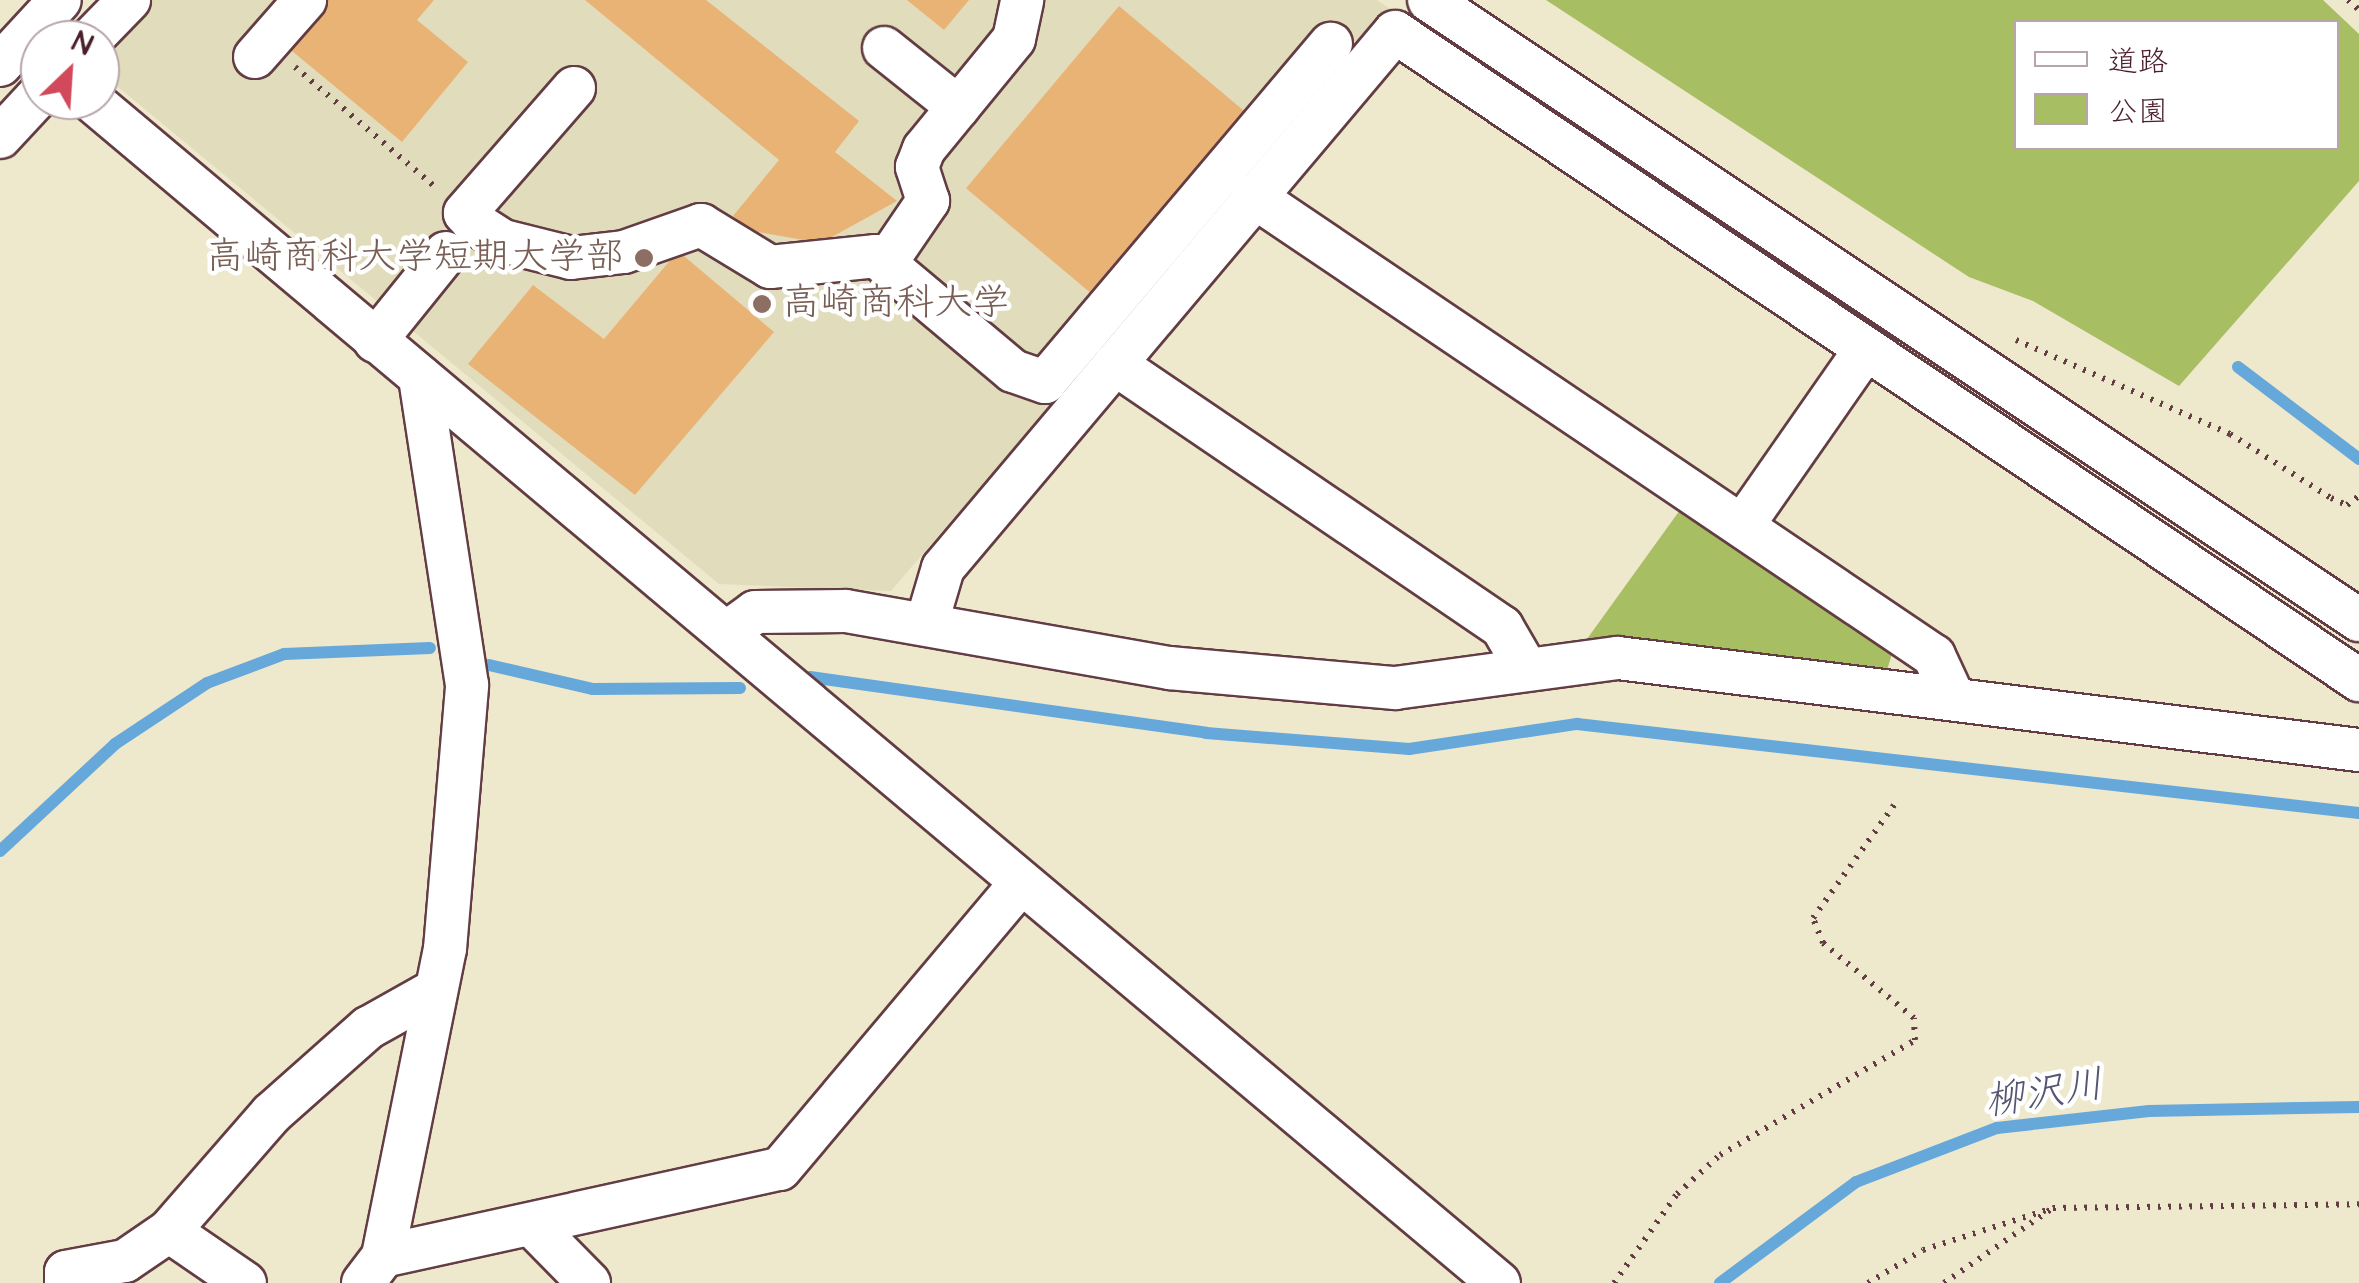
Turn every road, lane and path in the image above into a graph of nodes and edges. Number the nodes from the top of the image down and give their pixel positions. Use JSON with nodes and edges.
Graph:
{"nodes":[{"id":1,"x":60,"y":0,"type":"edge"},
{"id":2,"x":129,"y":0,"type":"edge"},
{"id":3,"x":305,"y":0,"type":"edge"},
{"id":4,"x":1022,"y":0,"type":"edge"},
{"id":5,"x":1430,"y":0,"type":"edge"},
{"id":6,"x":2348,"y":0,"type":"edge"},
{"id":7,"x":2359,"y":10,"type":"edge"},
{"id":8,"x":110,"y":20,"type":"edge"},
{"id":9,"x":1331,"y":44,"type":"dead end"},
{"id":10,"x":15,"y":48,"type":"edge"},
{"id":11,"x":884,"y":48,"type":"dead end"},
{"id":12,"x":262,"y":51,"type":"joint"},
{"id":13,"x":574,"y":88,"type":"dead end"},
{"id":14,"x":958,"y":108,"type":"junction"},
{"id":15,"x":20,"y":115,"type":"edge"},
{"id":16,"x":115,"y":120,"type":"edge"},
{"id":17,"x":0,"y":136,"type":"edge"},
{"id":18,"x":1253,"y":196,"type":"junction"},
{"id":19,"x":465,"y":213,"type":"junction"},
{"id":20,"x":446,"y":253,"type":"dead end"},
{"id":21,"x":887,"y":261,"type":"junction"},
{"id":22,"x":375,"y":341,"type":"junction"},
{"id":23,"x":1865,"y":350,"type":"junction"},
{"id":24,"x":1966,"y":358,"type":"junction"},
{"id":25,"x":1115,"y":364,"type":"junction"},
{"id":26,"x":420,"y":377,"type":"junction"},
{"id":27,"x":2359,"y":496,"type":"edge"},
{"id":28,"x":1743,"y":525,"type":"junction"},
{"id":29,"x":2359,"y":620,"type":"edge"},
{"id":30,"x":928,"y":622,"type":"junction"},
{"id":31,"x":729,"y":631,"type":"junction"},
{"id":32,"x":1524,"y":665,"type":"junction"},
{"id":33,"x":2359,"y":680,"type":"edge"},
{"id":34,"x":1954,"y":699,"type":"junction"},
{"id":35,"x":2359,"y":750,"type":"edge"},
{"id":36,"x":1897,"y":801,"type":"dead end"},
{"id":37,"x":1020,"y":884,"type":"junction"},
{"id":38,"x":436,"y":990,"type":"junction"},
{"id":39,"x":2359,"y":1204,"type":"edge"},
{"id":40,"x":2053,"y":1208,"type":"junction"},
{"id":41,"x":533,"y":1226,"type":"junction"},
{"id":42,"x":169,"y":1231,"type":"junction"},
{"id":43,"x":373,"y":1270,"type":"edge"},
{"id":44,"x":66,"y":1283,"type":"edge"},
{"id":45,"x":245,"y":1283,"type":"edge"},
{"id":46,"x":589,"y":1283,"type":"edge"},
{"id":47,"x":1499,"y":1283,"type":"edge"},
{"id":48,"x":1614,"y":1283,"type":"edge"},
{"id":49,"x":1868,"y":1283,"type":"edge"},
{"id":50,"x":1944,"y":1283,"type":"edge"}],
"edges":[{"from":1,"to":10,"type":"street"},
{"from":2,"to":8,"type":"street"},
{"from":3,"to":12,"type":"street"},
{"from":4,"to":14,"type":"street"},
{"from":5,"to":24,"type":"street"},
{"from":6,"to":7,"type":"path"},
{"from":9,"to":21,"type":"street"},
{"from":11,"to":14,"type":"street"},
{"from":12,"to":19,"type":"path"},
{"from":13,"to":19,"type":"street"},
{"from":14,"to":21,"type":"street"},
{"from":15,"to":17,"type":"street"},
{"from":16,"to":22,"type":"street"},
{"from":18,"to":23,"type":"street"},
{"from":18,"to":25,"type":"street"},
{"from":18,"to":28,"type":"street"},
{"from":19,"to":21,"type":"street"},
{"from":20,"to":22,"type":"street"},
{"from":22,"to":26,"type":"street"},
{"from":23,"to":28,"type":"street"},
{"from":23,"to":33,"type":"street"},
{"from":24,"to":27,"type":"path"},
{"from":24,"to":29,"type":"street"},
{"from":25,"to":30,"type":"street"},
{"from":25,"to":32,"type":"street"},
{"from":26,"to":31,"type":"street"},
{"from":26,"to":38,"type":"street"},
{"from":28,"to":34,"type":"street"},
{"from":30,"to":31,"type":"street"},
{"from":30,"to":32,"type":"street"},
{"from":31,"to":37,"type":"street"},
{"from":32,"to":34,"type":"street"},
{"from":34,"to":35,"type":"street"},
{"from":36,"to":48,"type":"path"},
{"from":37,"to":41,"type":"street"},
{"from":37,"to":47,"type":"street"},
{"from":38,"to":42,"type":"street"},
{"from":38,"to":43,"type":"street"},
{"from":39,"to":40,"type":"path"},
{"from":40,"to":49,"type":"path"},
{"from":40,"to":50,"type":"path"},
{"from":41,"to":43,"type":"street"},
{"from":41,"to":46,"type":"street"},
{"from":42,"to":44,"type":"street"},
{"from":42,"to":45,"type":"street"}]}
